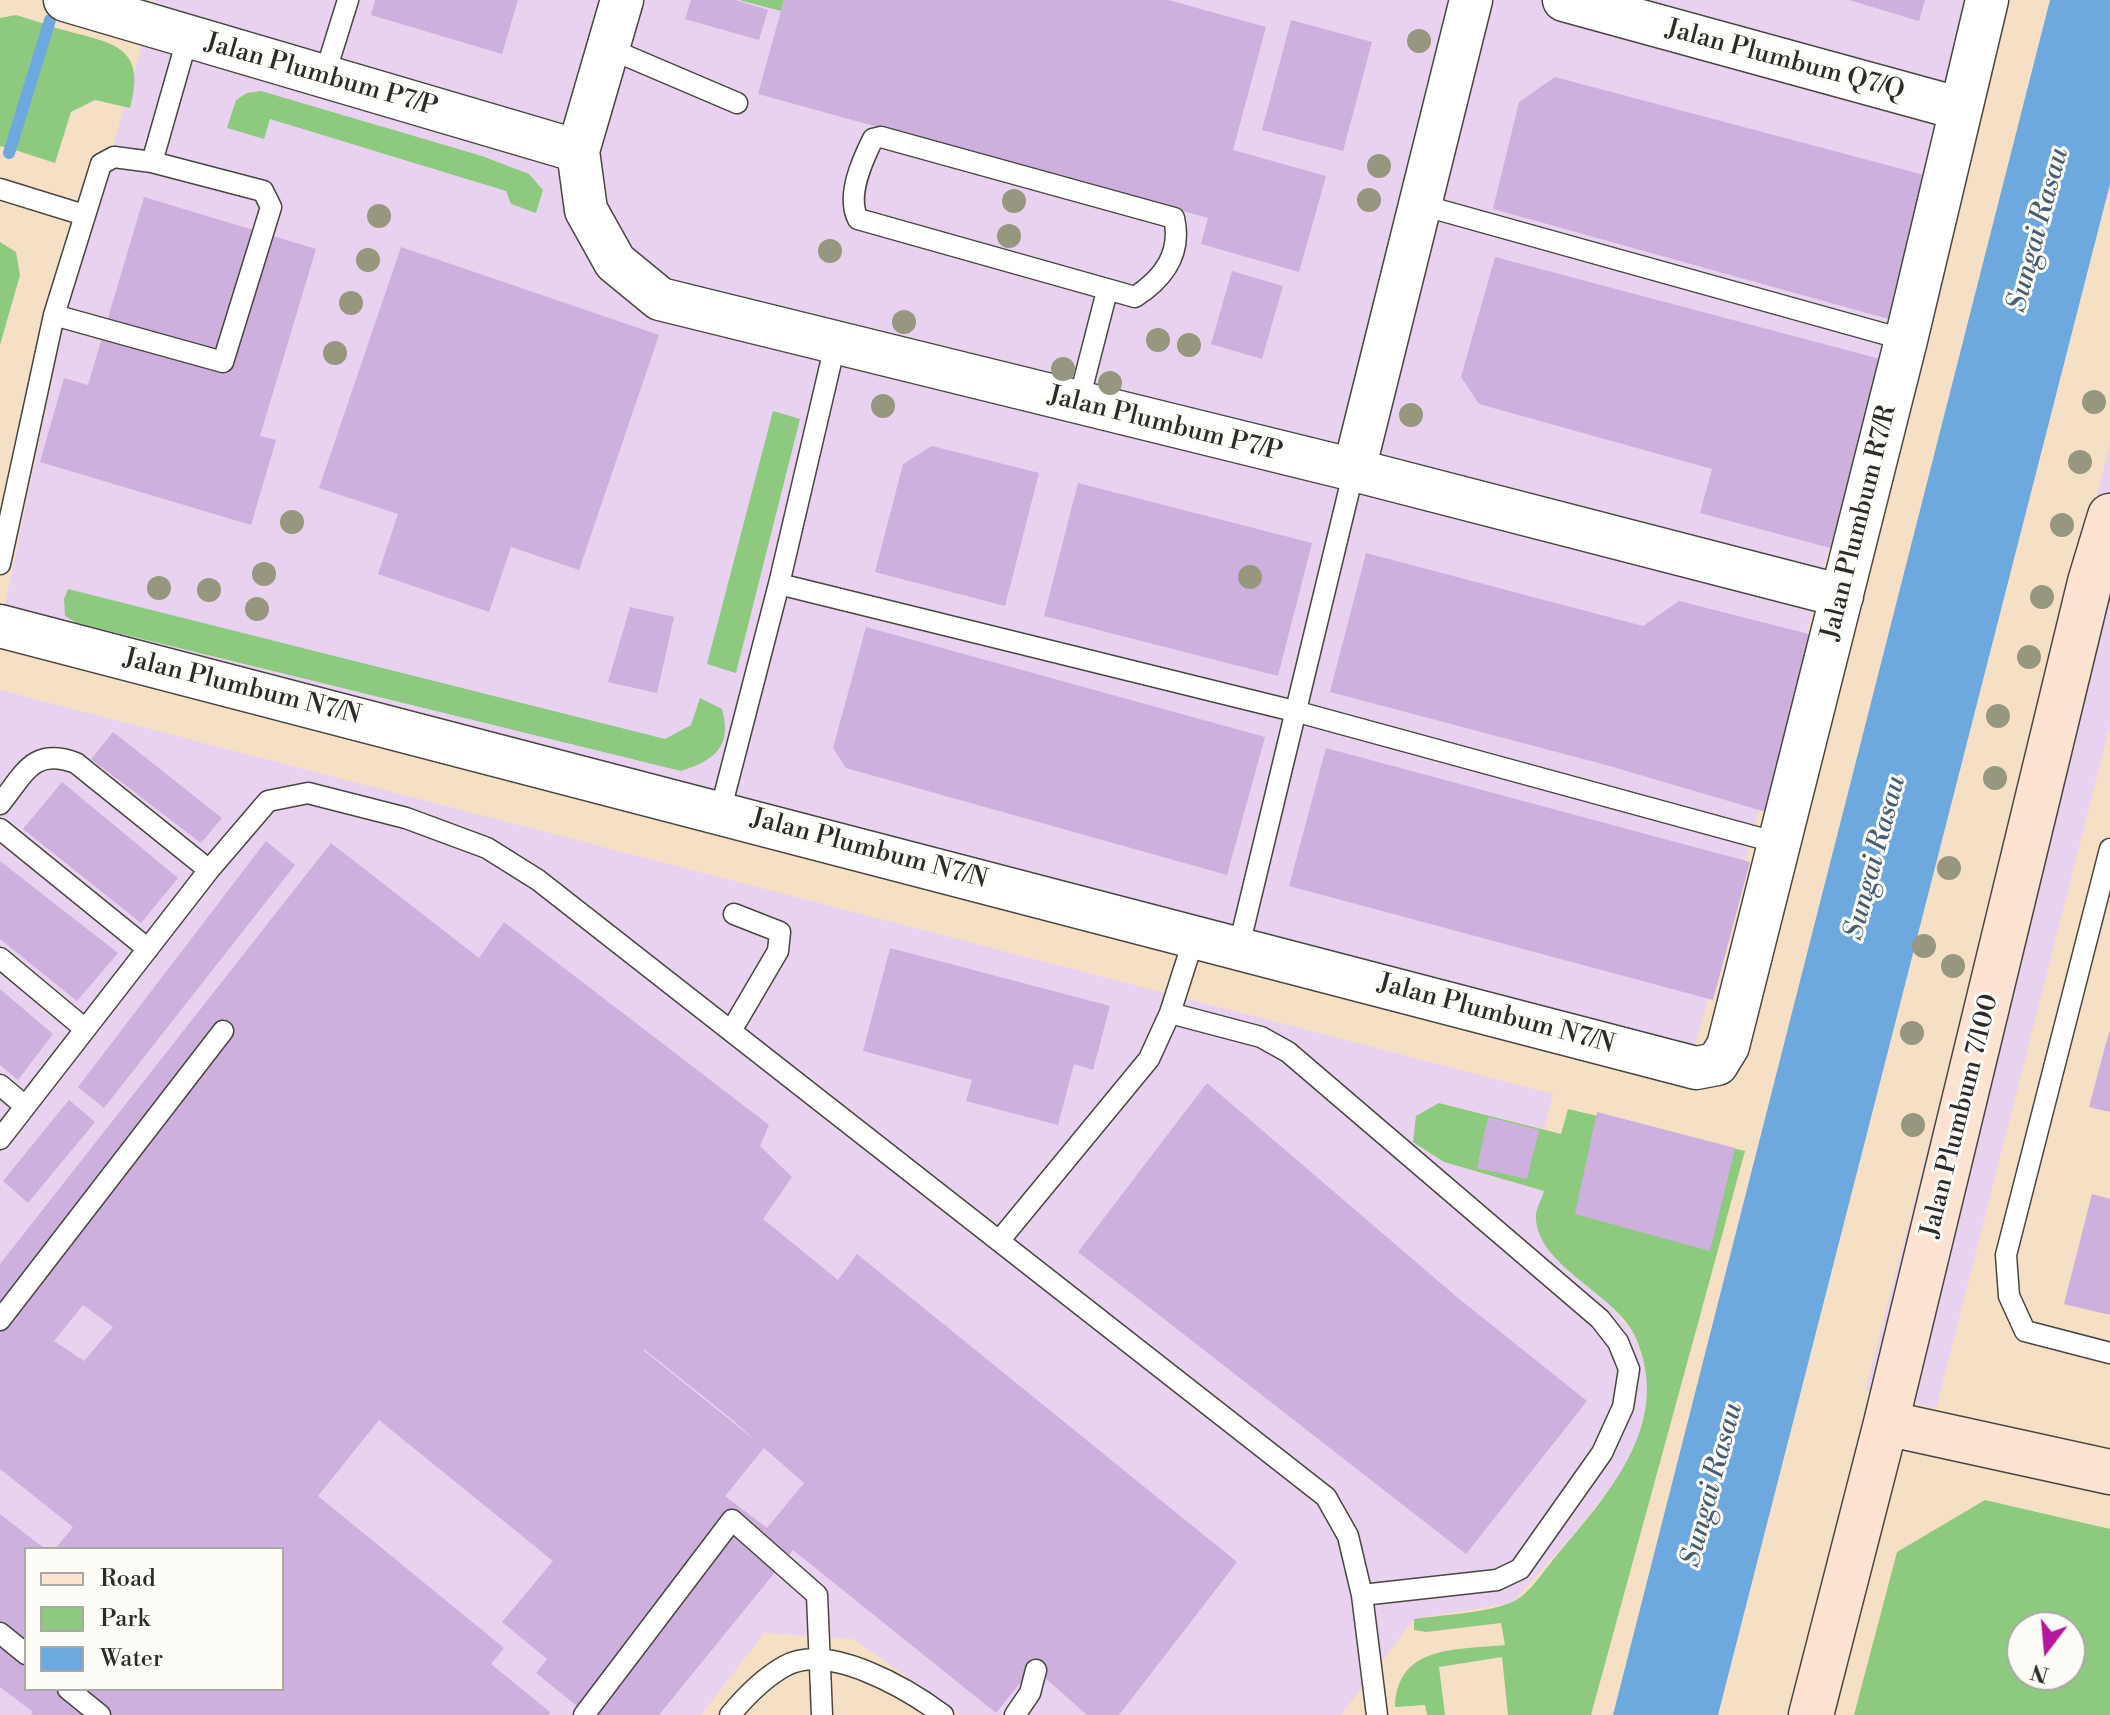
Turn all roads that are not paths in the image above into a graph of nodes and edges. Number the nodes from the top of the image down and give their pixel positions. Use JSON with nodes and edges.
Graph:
{"nodes":[{"id":1,"x":65,"y":0,"type":"edge"},
{"id":2,"x":348,"y":0,"type":"edge"},
{"id":3,"x":622,"y":0,"type":"edge"},
{"id":4,"x":1471,"y":0,"type":"edge"},
{"id":5,"x":1564,"y":0,"type":"edge"},
{"id":6,"x":1987,"y":0,"type":"edge"},
{"id":7,"x":110,"y":6,"type":"edge"},
{"id":8,"x":188,"y":36,"type":"junction"},
{"id":9,"x":608,"y":48,"type":"junction"},
{"id":10,"x":324,"y":77,"type":"junction"},
{"id":11,"x":737,"y":103,"type":"dead end"},
{"id":12,"x":1961,"y":109,"type":"junction"},
{"id":13,"x":578,"y":151,"type":"junction"},
{"id":14,"x":152,"y":162,"type":"junction"},
{"id":15,"x":0,"y":189,"type":"edge"},
{"id":16,"x":1418,"y":204,"type":"junction"},
{"id":17,"x":84,"y":215,"type":"junction"},
{"id":18,"x":1107,"y":291,"type":"junction"},
{"id":19,"x":54,"y":315,"type":"junction"},
{"id":20,"x":1906,"y":340,"type":"junction"},
{"id":21,"x":835,"y":345,"type":"junction"},
{"id":22,"x":1078,"y":404,"type":"junction"},
{"id":23,"x":1354,"y":470,"type":"junction"},
{"id":24,"x":2110,"y":516,"type":"edge"},
{"id":25,"x":0,"y":564,"type":"edge"},
{"id":26,"x":779,"y":584,"type":"junction"},
{"id":27,"x":2100,"y":584,"type":"edge"},
{"id":28,"x":1842,"y":596,"type":"junction"},
{"id":29,"x":0,"y":626,"type":"edge"},
{"id":30,"x":1298,"y":712,"type":"junction"},
{"id":31,"x":0,"y":804,"type":"edge"},
{"id":32,"x":720,"y":812,"type":"junction"},
{"id":33,"x":0,"y":829,"type":"edge"},
{"id":34,"x":1778,"y":843,"type":"junction"},
{"id":35,"x":2110,"y":849,"type":"edge"},
{"id":36,"x":209,"y":870,"type":"junction"},
{"id":37,"x":734,"y":914,"type":"dead end"},
{"id":38,"x":1195,"y":935,"type":"junction"},
{"id":39,"x":1239,"y":946,"type":"junction"},
{"id":40,"x":148,"y":949,"type":"junction"},
{"id":41,"x":0,"y":958,"type":"edge"},
{"id":42,"x":1170,"y":1013,"type":"junction"},
{"id":43,"x":85,"y":1029,"type":"junction"},
{"id":44,"x":223,"y":1031,"type":"dead end"},
{"id":45,"x":731,"y":1031,"type":"junction"},
{"id":46,"x":1728,"y":1046,"type":"joint"},
{"id":47,"x":0,"y":1085,"type":"edge"},
{"id":48,"x":25,"y":1106,"type":"junction"},
{"id":49,"x":0,"y":1139,"type":"edge"},
{"id":50,"x":999,"y":1241,"type":"junction"},
{"id":51,"x":0,"y":1320,"type":"edge"},
{"id":52,"x":2110,"y":1353,"type":"edge"},
{"id":53,"x":1886,"y":1423,"type":"junction"},
{"id":54,"x":2110,"y":1472,"type":"edge"},
{"id":55,"x":832,"y":1581,"type":"dead end"},
{"id":56,"x":817,"y":1595,"type":"junction"},
{"id":57,"x":1362,"y":1595,"type":"junction"},
{"id":58,"x":0,"y":1633,"type":"edge"},
{"id":59,"x":24,"y":1652,"type":"edge"},
{"id":60,"x":821,"y":1660,"type":"junction"},
{"id":61,"x":1036,"y":1670,"type":"dead end"},
{"id":62,"x":70,"y":1691,"type":"edge"},
{"id":63,"x":100,"y":1715,"type":"edge"},
{"id":64,"x":584,"y":1715,"type":"edge"},
{"id":65,"x":730,"y":1715,"type":"edge"},
{"id":66,"x":822,"y":1715,"type":"edge"},
{"id":67,"x":943,"y":1715,"type":"edge"},
{"id":68,"x":1015,"y":1715,"type":"edge"},
{"id":69,"x":1377,"y":1715,"type":"edge"},
{"id":70,"x":1811,"y":1715,"type":"edge"}],
"edges":[{"from":1,"to":7,"type":"street","name":"Jalan Plumbum P7/P"},
{"from":2,"to":10,"type":"lane"},
{"from":3,"to":9,"type":"street","name":"Jalan Plumbum P7/P"},
{"from":4,"to":16,"type":"street"},
{"from":5,"to":12,"type":"street","name":"Jalan Plumbum Q7/Q"},
{"from":6,"to":12,"type":"street","name":"Jalan Plumbum R7/R"},
{"from":7,"to":8,"type":"street","name":"Jalan Plumbum P7/P"},
{"from":8,"to":10,"type":"street","name":"Jalan Plumbum P7/P"},
{"from":8,"to":14,"type":"lane"},
{"from":9,"to":11,"type":"lane"},
{"from":9,"to":13,"type":"street","name":"Jalan Plumbum P7/P"},
{"from":10,"to":13,"type":"street","name":"Jalan Plumbum P7/P"},
{"from":12,"to":20,"type":"street","name":"Jalan Plumbum R7/R"},
{"from":13,"to":21,"type":"street","name":"Jalan Plumbum P7/P"},
{"from":14,"to":17,"type":"lane"},
{"from":14,"to":19,"type":"lane"},
{"from":15,"to":17,"type":"lane"},
{"from":16,"to":20,"type":"lane"},
{"from":16,"to":23,"type":"street"},
{"from":17,"to":19,"type":"lane"},
{"from":18,"to":18,"type":"lane"},
{"from":18,"to":22,"type":"lane"},
{"from":19,"to":25,"type":"lane"},
{"from":20,"to":28,"type":"street","name":"Jalan Plumbum R7/R"},
{"from":21,"to":22,"type":"street","name":"Jalan Plumbum P7/P"},
{"from":21,"to":26,"type":"lane"},
{"from":22,"to":23,"type":"street","name":"Jalan Plumbum P7/P"},
{"from":23,"to":28,"type":"street","name":"Jalan Plumbum P7/P"},
{"from":23,"to":30,"type":"lane"},
{"from":24,"to":27,"type":"street","name":"Jalan Plumbum 7/100"},
{"from":26,"to":30,"type":"lane"},
{"from":26,"to":32,"type":"lane"},
{"from":27,"to":53,"type":"street","name":"Jalan Plumbum 7/100"},
{"from":28,"to":34,"type":"street","name":"Jalan Plumbum R7/R"},
{"from":29,"to":32,"type":"street","name":"Jalan Plumbum N7/N"},
{"from":30,"to":34,"type":"lane"},
{"from":30,"to":39,"type":"lane"},
{"from":31,"to":36,"type":"lane"},
{"from":32,"to":38,"type":"street","name":"Jalan Plumbum N7/N"},
{"from":33,"to":40,"type":"lane"},
{"from":34,"to":46,"type":"street","name":"Jalan Plumbum R7/R"},
{"from":35,"to":52,"type":"lane"},
{"from":36,"to":40,"type":"lane"},
{"from":36,"to":45,"type":"lane"},
{"from":37,"to":45,"type":"lane"},
{"from":38,"to":39,"type":"street","name":"Jalan Plumbum N7/N"},
{"from":38,"to":42,"type":"lane"},
{"from":39,"to":46,"type":"street","name":"Jalan Plumbum N7/N"},
{"from":40,"to":43,"type":"lane"},
{"from":41,"to":43,"type":"lane"},
{"from":42,"to":50,"type":"lane"},
{"from":42,"to":57,"type":"lane"},
{"from":43,"to":48,"type":"lane"},
{"from":44,"to":51,"type":"lane"},
{"from":45,"to":50,"type":"lane"},
{"from":47,"to":48,"type":"lane"},
{"from":48,"to":49,"type":"lane"},
{"from":50,"to":57,"type":"lane"},
{"from":53,"to":54,"type":"street"},
{"from":53,"to":70,"type":"street","name":"Jalan Plumbum 7/100"},
{"from":55,"to":56,"type":"lane"},
{"from":56,"to":60,"type":"lane"},
{"from":56,"to":64,"type":"lane"},
{"from":57,"to":69,"type":"lane"},
{"from":58,"to":59,"type":"lane"},
{"from":60,"to":65,"type":"lane"},
{"from":60,"to":66,"type":"lane"},
{"from":60,"to":67,"type":"lane"},
{"from":61,"to":68,"type":"lane"},
{"from":62,"to":63,"type":"lane"}]}
